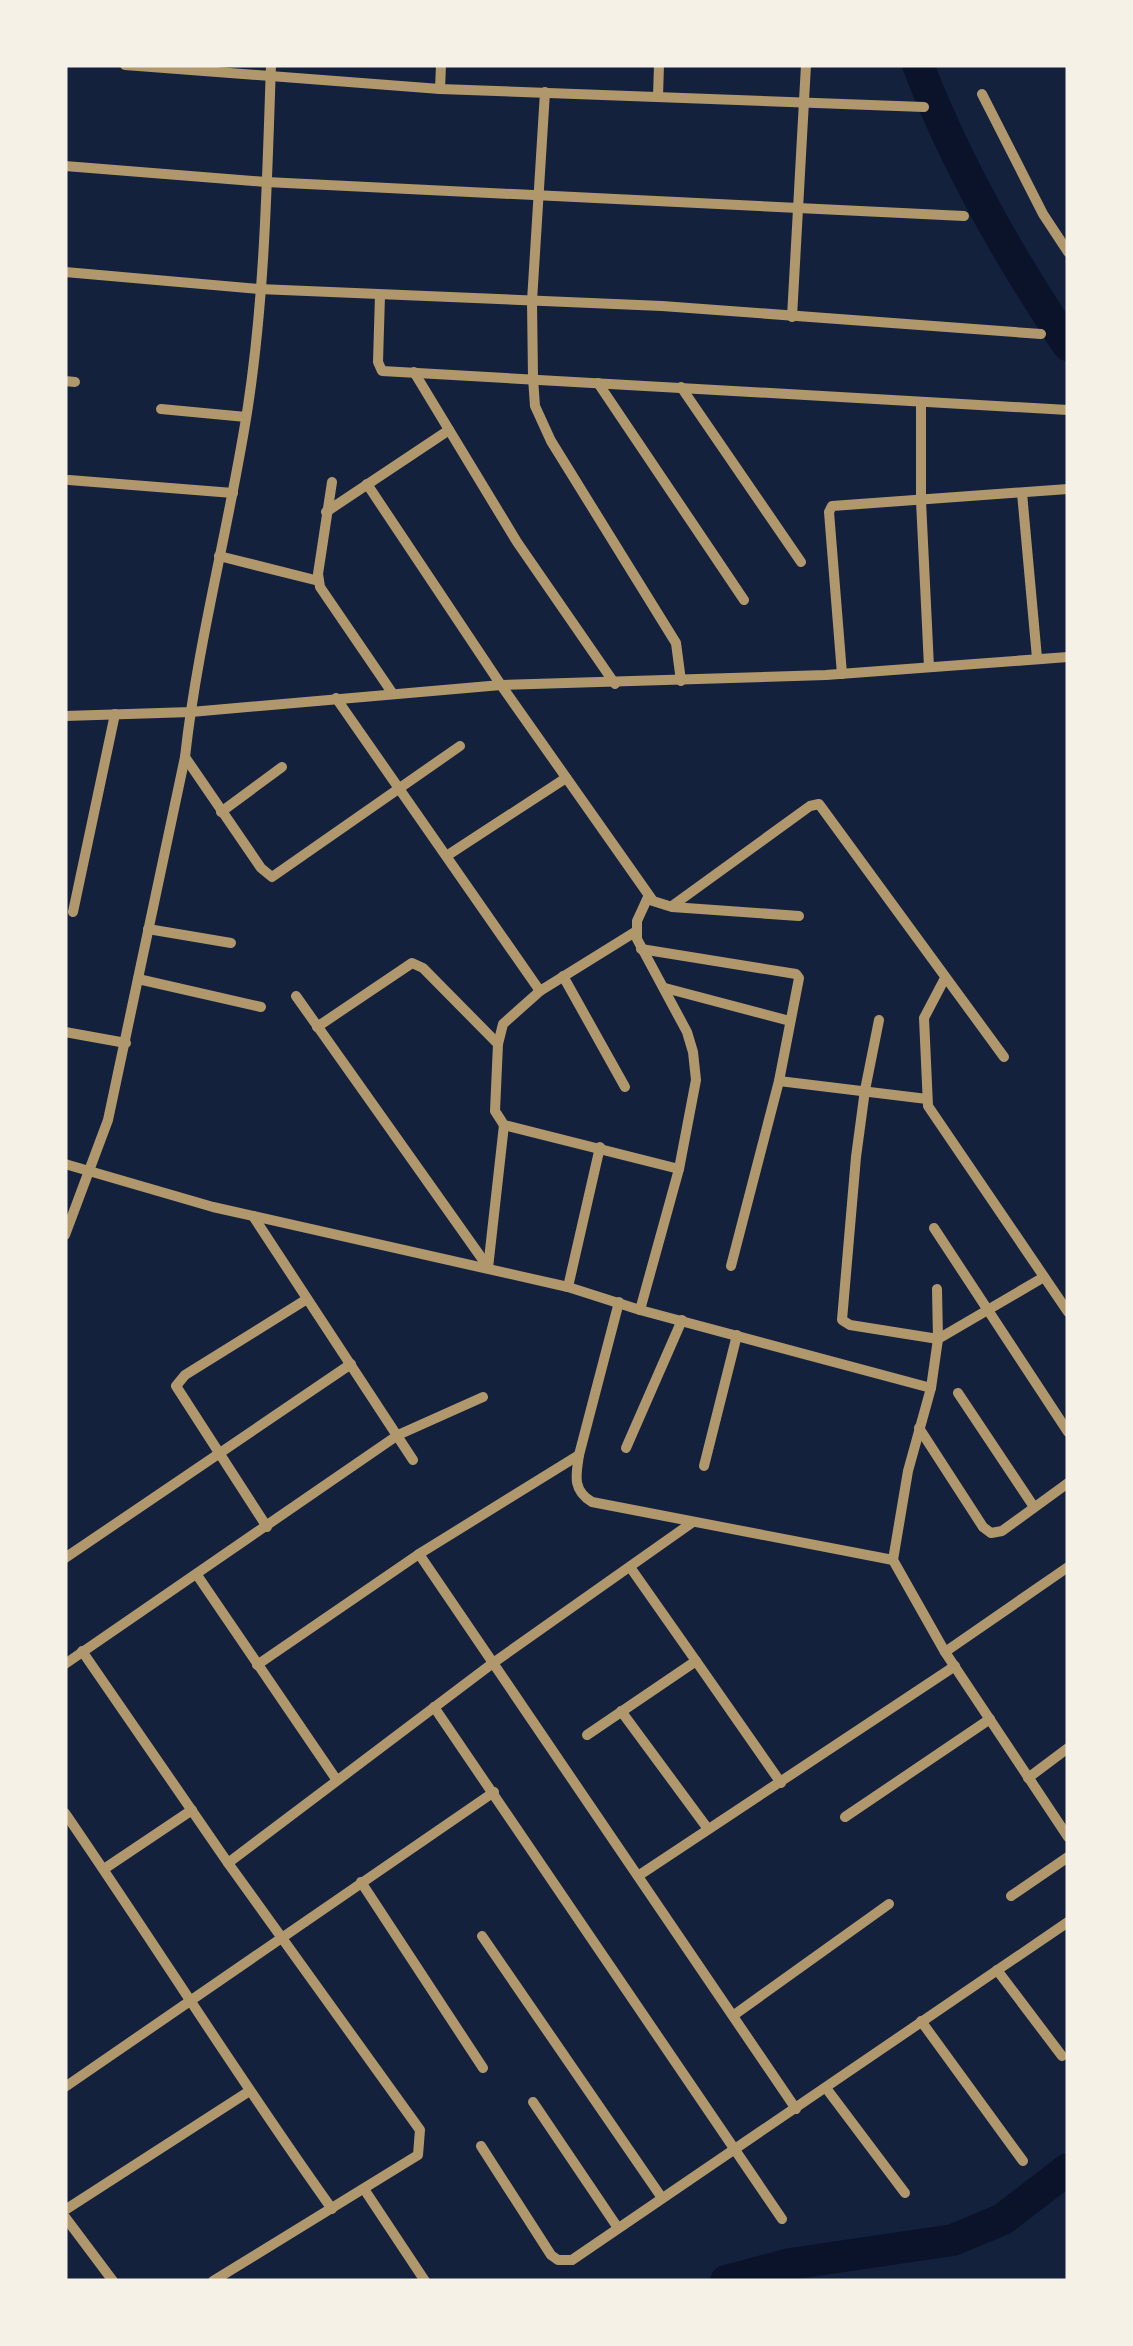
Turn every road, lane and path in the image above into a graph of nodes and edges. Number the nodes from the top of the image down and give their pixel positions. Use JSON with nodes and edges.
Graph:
{"nodes":[{"id":1,"x":125,"y":65,"type":"edge"},
{"id":2,"x":441,"y":65,"type":"edge"},
{"id":3,"x":659,"y":65,"type":"edge"},
{"id":4,"x":806,"y":65,"type":"edge"},
{"id":5,"x":271,"y":70,"type":"edge"},
{"id":6,"x":440,"y":88,"type":"junction"},
{"id":7,"x":545,"y":92,"type":"junction"},
{"id":8,"x":982,"y":94,"type":"dead end"},
{"id":9,"x":658,"y":96,"type":"junction"},
{"id":10,"x":804,"y":102,"type":"junction"},
{"id":11,"x":924,"y":107,"type":"dead end"},
{"id":12,"x":65,"y":166,"type":"edge"},
{"id":13,"x":266,"y":182,"type":"junction"},
{"id":14,"x":538,"y":197,"type":"junction"},
{"id":15,"x":800,"y":210,"type":"junction"},
{"id":16,"x":964,"y":216,"type":"dead end"},
{"id":17,"x":1068,"y":252,"type":"edge"},
{"id":18,"x":65,"y":272,"type":"edge"},
{"id":19,"x":259,"y":289,"type":"junction"},
{"id":20,"x":380,"y":294,"type":"junction"},
{"id":21,"x":532,"y":301,"type":"junction"},
{"id":22,"x":792,"y":317,"type":"junction"},
{"id":23,"x":1042,"y":334,"type":"dead end"},
{"id":24,"x":414,"y":372,"type":"junction"},
{"id":25,"x":533,"y":378,"type":"junction"},
{"id":26,"x":598,"y":384,"type":"junction"},
{"id":27,"x":681,"y":387,"type":"junction"},
{"id":28,"x":921,"y":403,"type":"junction"},
{"id":29,"x":161,"y":409,"type":"dead end"},
{"id":30,"x":1068,"y":410,"type":"edge"},
{"id":31,"x":246,"y":417,"type":"junction"},
{"id":32,"x":449,"y":430,"type":"junction"},
{"id":33,"x":68,"y":480,"type":"dead end"},
{"id":34,"x":332,"y":482,"type":"dead end"},
{"id":35,"x":367,"y":484,"type":"junction"},
{"id":36,"x":1068,"y":489,"type":"edge"},
{"id":37,"x":233,"y":493,"type":"junction"},
{"id":38,"x":1022,"y":493,"type":"junction"},
{"id":39,"x":921,"y":501,"type":"junction"},
{"id":40,"x":326,"y":512,"type":"junction"},
{"id":41,"x":219,"y":556,"type":"junction"},
{"id":42,"x":801,"y":562,"type":"dead end"},
{"id":43,"x":319,"y":581,"type":"junction"},
{"id":44,"x":744,"y":600,"type":"dead end"},
{"id":45,"x":1068,"y":657,"type":"edge"},
{"id":46,"x":1037,"y":658,"type":"junction"},
{"id":47,"x":930,"y":668,"type":"junction"},
{"id":48,"x":842,"y":674,"type":"junction"},
{"id":49,"x":681,"y":681,"type":"junction"},
{"id":50,"x":616,"y":684,"type":"junction"},
{"id":51,"x":501,"y":685,"type":"junction"},
{"id":52,"x":394,"y":694,"type":"junction"},
{"id":53,"x":336,"y":698,"type":"junction"},
{"id":54,"x":191,"y":712,"type":"junction"},
{"id":55,"x":115,"y":714,"type":"junction"},
{"id":56,"x":65,"y":716,"type":"edge"},
{"id":57,"x":460,"y":746,"type":"dead end"},
{"id":58,"x":185,"y":757,"type":"junction"},
{"id":59,"x":282,"y":767,"type":"dead end"},
{"id":60,"x":566,"y":778,"type":"junction"},
{"id":61,"x":400,"y":790,"type":"junction"},
{"id":62,"x":222,"y":812,"type":"junction"},
{"id":63,"x":448,"y":855,"type":"junction"},
{"id":64,"x":648,"y":897,"type":"junction"},
{"id":65,"x":672,"y":906,"type":"junction"},
{"id":66,"x":73,"y":912,"type":"dead end"},
{"id":67,"x":799,"y":916,"type":"dead end"},
{"id":68,"x":148,"y":929,"type":"junction"},
{"id":69,"x":636,"y":932,"type":"junction"},
{"id":70,"x":231,"y":943,"type":"dead end"},
{"id":71,"x":641,"y":949,"type":"junction"},
{"id":72,"x":563,"y":976,"type":"junction"},
{"id":73,"x":946,"y":978,"type":"junction"},
{"id":74,"x":138,"y":979,"type":"junction"},
{"id":75,"x":665,"y":988,"type":"junction"},
{"id":76,"x":540,"y":991,"type":"junction"},
{"id":77,"x":296,"y":996,"type":"dead end"},
{"id":78,"x":261,"y":1007,"type":"dead end"},
{"id":79,"x":880,"y":1020,"type":"dead end"},
{"id":80,"x":790,"y":1022,"type":"junction"},
{"id":81,"x":317,"y":1027,"type":"junction"},
{"id":82,"x":65,"y":1032,"type":"edge"},
{"id":83,"x":126,"y":1043,"type":"junction"},
{"id":84,"x":498,"y":1044,"type":"junction"},
{"id":85,"x":1004,"y":1057,"type":"dead end"},
{"id":86,"x":779,"y":1081,"type":"junction"},
{"id":87,"x":625,"y":1087,"type":"dead end"},
{"id":88,"x":865,"y":1090,"type":"junction"},
{"id":89,"x":927,"y":1099,"type":"junction"},
{"id":90,"x":504,"y":1125,"type":"junction"},
{"id":91,"x":600,"y":1147,"type":"junction"},
{"id":92,"x":65,"y":1164,"type":"edge"},
{"id":93,"x":678,"y":1169,"type":"junction"},
{"id":94,"x":90,"y":1171,"type":"junction"},
{"id":95,"x":253,"y":1216,"type":"junction"},
{"id":96,"x":934,"y":1228,"type":"dead end"},
{"id":97,"x":65,"y":1235,"type":"edge"},
{"id":98,"x":731,"y":1266,"type":"dead end"},
{"id":99,"x":488,"y":1269,"type":"junction"},
{"id":100,"x":1044,"y":1277,"type":"junction"},
{"id":101,"x":568,"y":1287,"type":"junction"},
{"id":102,"x":937,"y":1289,"type":"dead end"},
{"id":103,"x":307,"y":1300,"type":"junction"},
{"id":104,"x":619,"y":1302,"type":"junction"},
{"id":105,"x":640,"y":1310,"type":"junction"},
{"id":106,"x":990,"y":1310,"type":"junction"},
{"id":107,"x":1068,"y":1312,"type":"edge"},
{"id":108,"x":682,"y":1320,"type":"junction"},
{"id":109,"x":737,"y":1335,"type":"junction"},
{"id":110,"x":938,"y":1339,"type":"junction"},
{"id":111,"x":351,"y":1364,"type":"junction"},
{"id":112,"x":931,"y":1388,"type":"junction"},
{"id":113,"x":958,"y":1393,"type":"dead end"},
{"id":114,"x":483,"y":1397,"type":"dead end"},
{"id":115,"x":919,"y":1428,"type":"junction"},
{"id":116,"x":1068,"y":1432,"type":"edge"},
{"id":117,"x":398,"y":1435,"type":"junction"},
{"id":118,"x":626,"y":1448,"type":"dead end"},
{"id":119,"x":218,"y":1452,"type":"junction"},
{"id":120,"x":579,"y":1455,"type":"junction"},
{"id":121,"x":413,"y":1460,"type":"dead end"},
{"id":122,"x":704,"y":1466,"type":"dead end"},
{"id":123,"x":1068,"y":1483,"type":"edge"},
{"id":124,"x":1034,"y":1507,"type":"junction"},
{"id":125,"x":693,"y":1522,"type":"junction"},
{"id":126,"x":267,"y":1527,"type":"junction"},
{"id":127,"x":420,"y":1554,"type":"junction"},
{"id":128,"x":65,"y":1558,"type":"edge"},
{"id":129,"x":893,"y":1560,"type":"junction"},
{"id":130,"x":630,"y":1566,"type":"junction"},
{"id":131,"x":1068,"y":1567,"type":"edge"},
{"id":132,"x":197,"y":1575,"type":"junction"},
{"id":133,"x":82,"y":1652,"type":"junction"},
{"id":134,"x":946,"y":1652,"type":"junction"},
{"id":135,"x":696,"y":1661,"type":"junction"},
{"id":136,"x":492,"y":1662,"type":"junction"},
{"id":137,"x":65,"y":1664,"type":"edge"},
{"id":138,"x":256,"y":1665,"type":"junction"},
{"id":139,"x":955,"y":1666,"type":"junction"},
{"id":140,"x":434,"y":1706,"type":"junction"},
{"id":141,"x":622,"y":1711,"type":"junction"},
{"id":142,"x":990,"y":1719,"type":"junction"},
{"id":143,"x":587,"y":1735,"type":"dead end"},
{"id":144,"x":1068,"y":1748,"type":"edge"},
{"id":145,"x":1028,"y":1778,"type":"junction"},
{"id":146,"x":336,"y":1779,"type":"junction"},
{"id":147,"x":781,"y":1783,"type":"junction"},
{"id":148,"x":494,"y":1792,"type":"junction"},
{"id":149,"x":192,"y":1810,"type":"junction"},
{"id":150,"x":65,"y":1813,"type":"edge"},
{"id":151,"x":845,"y":1818,"type":"dead end"},
{"id":152,"x":708,"y":1829,"type":"junction"},
{"id":153,"x":1068,"y":1837,"type":"edge"},
{"id":154,"x":1068,"y":1857,"type":"edge"},
{"id":155,"x":228,"y":1864,"type":"junction"},
{"id":156,"x":104,"y":1869,"type":"junction"},
{"id":157,"x":638,"y":1876,"type":"junction"},
{"id":158,"x":361,"y":1882,"type":"junction"},
{"id":159,"x":1011,"y":1896,"type":"dead end"},
{"id":160,"x":889,"y":1904,"type":"dead end"},
{"id":161,"x":1068,"y":1922,"type":"edge"},
{"id":162,"x":482,"y":1936,"type":"dead end"},
{"id":163,"x":284,"y":1937,"type":"junction"},
{"id":164,"x":997,"y":1970,"type":"junction"},
{"id":165,"x":192,"y":2000,"type":"junction"},
{"id":166,"x":734,"y":2015,"type":"junction"},
{"id":167,"x":921,"y":2021,"type":"junction"},
{"id":168,"x":1062,"y":2056,"type":"dead end"},
{"id":169,"x":483,"y":2068,"type":"dead end"},
{"id":170,"x":65,"y":2087,"type":"edge"},
{"id":171,"x":826,"y":2088,"type":"junction"},
{"id":172,"x":248,"y":2092,"type":"junction"},
{"id":173,"x":533,"y":2102,"type":"dead end"},
{"id":174,"x":796,"y":2108,"type":"junction"},
{"id":175,"x":481,"y":2146,"type":"dead end"},
{"id":176,"x":734,"y":2150,"type":"junction"},
{"id":177,"x":1022,"y":2161,"type":"dead end"},
{"id":178,"x":364,"y":2190,"type":"junction"},
{"id":179,"x":905,"y":2192,"type":"dead end"},
{"id":180,"x":662,"y":2198,"type":"junction"},
{"id":181,"x":332,"y":2209,"type":"junction"},
{"id":182,"x":65,"y":2214,"type":"edge"},
{"id":183,"x":782,"y":2219,"type":"dead end"},
{"id":184,"x":618,"y":2228,"type":"junction"},
{"id":185,"x":113,"y":2281,"type":"edge"},
{"id":186,"x":213,"y":2281,"type":"edge"},
{"id":187,"x":425,"y":2281,"type":"edge"}],
"edges":[{"from":1,"to":5,"type":"street"},
{"from":2,"to":6,"type":"street"},
{"from":3,"to":9,"type":"street"},
{"from":4,"to":10,"type":"street"},
{"from":5,"to":6,"type":"street"},
{"from":5,"to":13,"type":"street"},
{"from":6,"to":7,"type":"street"},
{"from":7,"to":9,"type":"street"},
{"from":7,"to":14,"type":"street"},
{"from":8,"to":17,"type":"street"},
{"from":9,"to":10,"type":"street"},
{"from":10,"to":11,"type":"street"},
{"from":10,"to":15,"type":"street"},
{"from":12,"to":13,"type":"street"},
{"from":13,"to":14,"type":"street"},
{"from":13,"to":19,"type":"street"},
{"from":14,"to":15,"type":"street"},
{"from":14,"to":21,"type":"street"},
{"from":15,"to":16,"type":"street"},
{"from":15,"to":22,"type":"street"},
{"from":18,"to":19,"type":"street"},
{"from":19,"to":20,"type":"street"},
{"from":19,"to":31,"type":"street"},
{"from":20,"to":21,"type":"street"},
{"from":20,"to":24,"type":"street"},
{"from":21,"to":22,"type":"street"},
{"from":21,"to":25,"type":"street"},
{"from":22,"to":23,"type":"street"},
{"from":24,"to":25,"type":"street"},
{"from":24,"to":32,"type":"street"},
{"from":25,"to":26,"type":"street"},
{"from":25,"to":49,"type":"street"},
{"from":26,"to":27,"type":"street"},
{"from":26,"to":44,"type":"street"},
{"from":27,"to":28,"type":"street"},
{"from":27,"to":42,"type":"street"},
{"from":28,"to":30,"type":"street"},
{"from":28,"to":39,"type":"street"},
{"from":29,"to":31,"type":"street"},
{"from":31,"to":37,"type":"street"},
{"from":32,"to":35,"type":"street"},
{"from":32,"to":50,"type":"street"},
{"from":33,"to":37,"type":"street"},
{"from":34,"to":40,"type":"street"},
{"from":35,"to":40,"type":"street"},
{"from":35,"to":51,"type":"street"},
{"from":36,"to":38,"type":"street"},
{"from":37,"to":41,"type":"street"},
{"from":38,"to":39,"type":"street"},
{"from":38,"to":46,"type":"street"},
{"from":39,"to":47,"type":"street"},
{"from":39,"to":48,"type":"street"},
{"from":40,"to":43,"type":"street"},
{"from":41,"to":43,"type":"street"},
{"from":41,"to":54,"type":"street"},
{"from":43,"to":52,"type":"street"},
{"from":45,"to":46,"type":"street"},
{"from":46,"to":47,"type":"street"},
{"from":47,"to":48,"type":"street"},
{"from":48,"to":49,"type":"street"},
{"from":49,"to":50,"type":"street"},
{"from":50,"to":51,"type":"street"},
{"from":51,"to":52,"type":"street"},
{"from":51,"to":60,"type":"street"},
{"from":52,"to":53,"type":"street"},
{"from":53,"to":54,"type":"street"},
{"from":53,"to":61,"type":"street"},
{"from":54,"to":55,"type":"street"},
{"from":54,"to":58,"type":"street"},
{"from":55,"to":56,"type":"street"},
{"from":55,"to":66,"type":"street"},
{"from":57,"to":61,"type":"street"},
{"from":58,"to":62,"type":"street"},
{"from":58,"to":68,"type":"street"},
{"from":59,"to":62,"type":"street"},
{"from":60,"to":63,"type":"street"},
{"from":60,"to":64,"type":"street"},
{"from":61,"to":62,"type":"street"},
{"from":61,"to":63,"type":"street"},
{"from":63,"to":76,"type":"street"},
{"from":64,"to":65,"type":"street"},
{"from":64,"to":69,"type":"street"},
{"from":65,"to":67,"type":"street"},
{"from":65,"to":73,"type":"street"},
{"from":68,"to":70,"type":"street"},
{"from":68,"to":74,"type":"street"},
{"from":69,"to":71,"type":"street"},
{"from":69,"to":72,"type":"street"},
{"from":71,"to":75,"type":"street"},
{"from":71,"to":80,"type":"street"},
{"from":72,"to":76,"type":"street"},
{"from":72,"to":87,"type":"street"},
{"from":73,"to":85,"type":"street"},
{"from":73,"to":89,"type":"street"},
{"from":74,"to":78,"type":"street"},
{"from":74,"to":83,"type":"street"},
{"from":75,"to":80,"type":"street"},
{"from":75,"to":93,"type":"street"},
{"from":76,"to":84,"type":"street"},
{"from":77,"to":81,"type":"street"},
{"from":79,"to":88,"type":"street"},
{"from":80,"to":86,"type":"street"},
{"from":81,"to":84,"type":"street"},
{"from":81,"to":99,"type":"street"},
{"from":82,"to":83,"type":"street"},
{"from":83,"to":94,"type":"street"},
{"from":84,"to":90,"type":"street"},
{"from":86,"to":88,"type":"street"},
{"from":86,"to":98,"type":"street"},
{"from":88,"to":89,"type":"street"},
{"from":88,"to":110,"type":"street"},
{"from":89,"to":100,"type":"street"},
{"from":90,"to":91,"type":"street"},
{"from":90,"to":99,"type":"street"},
{"from":91,"to":93,"type":"street"},
{"from":91,"to":101,"type":"street"},
{"from":92,"to":94,"type":"street"},
{"from":93,"to":105,"type":"street"},
{"from":94,"to":95,"type":"street"},
{"from":94,"to":97,"type":"street"},
{"from":95,"to":99,"type":"street"},
{"from":95,"to":103,"type":"street"},
{"from":96,"to":106,"type":"street"},
{"from":99,"to":101,"type":"street"},
{"from":100,"to":106,"type":"street"},
{"from":100,"to":107,"type":"street"},
{"from":101,"to":104,"type":"street"},
{"from":102,"to":110,"type":"street"},
{"from":103,"to":111,"type":"street"},
{"from":103,"to":119,"type":"street"},
{"from":104,"to":105,"type":"street"},
{"from":104,"to":120,"type":"street"},
{"from":105,"to":108,"type":"street"},
{"from":106,"to":110,"type":"street"},
{"from":106,"to":116,"type":"street"},
{"from":108,"to":109,"type":"street"},
{"from":108,"to":118,"type":"street"},
{"from":109,"to":112,"type":"street"},
{"from":109,"to":122,"type":"street"},
{"from":110,"to":112,"type":"street"},
{"from":111,"to":117,"type":"street"},
{"from":111,"to":119,"type":"street"},
{"from":112,"to":115,"type":"street"},
{"from":113,"to":124,"type":"street"},
{"from":114,"to":117,"type":"street"},
{"from":115,"to":124,"type":"street"},
{"from":115,"to":129,"type":"street"},
{"from":117,"to":121,"type":"street"},
{"from":117,"to":126,"type":"street"},
{"from":119,"to":126,"type":"street"},
{"from":119,"to":128,"type":"street"},
{"from":120,"to":125,"type":"street"},
{"from":120,"to":127,"type":"street"},
{"from":123,"to":124,"type":"street"},
{"from":125,"to":129,"type":"street"},
{"from":125,"to":130,"type":"street"},
{"from":126,"to":132,"type":"street"},
{"from":127,"to":136,"type":"street"},
{"from":127,"to":138,"type":"street"},
{"from":129,"to":134,"type":"street"},
{"from":130,"to":135,"type":"street"},
{"from":130,"to":136,"type":"street"},
{"from":131,"to":134,"type":"street"},
{"from":132,"to":133,"type":"street"},
{"from":132,"to":138,"type":"street"},
{"from":133,"to":137,"type":"street"},
{"from":133,"to":149,"type":"street"},
{"from":134,"to":139,"type":"street"},
{"from":135,"to":141,"type":"street"},
{"from":135,"to":147,"type":"street"},
{"from":136,"to":140,"type":"street"},
{"from":136,"to":157,"type":"street"},
{"from":138,"to":146,"type":"street"},
{"from":139,"to":142,"type":"street"},
{"from":139,"to":147,"type":"street"},
{"from":140,"to":146,"type":"street"},
{"from":140,"to":148,"type":"street"},
{"from":141,"to":143,"type":"street"},
{"from":141,"to":152,"type":"street"},
{"from":142,"to":145,"type":"street"},
{"from":142,"to":151,"type":"street"},
{"from":144,"to":145,"type":"street"},
{"from":145,"to":153,"type":"street"},
{"from":146,"to":155,"type":"street"},
{"from":147,"to":152,"type":"street"},
{"from":148,"to":158,"type":"street"},
{"from":148,"to":176,"type":"street"},
{"from":149,"to":155,"type":"street"},
{"from":149,"to":156,"type":"street"},
{"from":150,"to":156,"type":"street"},
{"from":152,"to":157,"type":"street"},
{"from":154,"to":159,"type":"street"},
{"from":155,"to":163,"type":"street"},
{"from":156,"to":165,"type":"street"},
{"from":157,"to":166,"type":"street"},
{"from":158,"to":163,"type":"street"},
{"from":158,"to":169,"type":"street"},
{"from":160,"to":166,"type":"street"},
{"from":161,"to":164,"type":"street"},
{"from":162,"to":180,"type":"street"},
{"from":163,"to":165,"type":"street"},
{"from":163,"to":178,"type":"street"},
{"from":164,"to":167,"type":"street"},
{"from":164,"to":168,"type":"street"},
{"from":165,"to":170,"type":"street"},
{"from":165,"to":172,"type":"street"},
{"from":166,"to":174,"type":"street"},
{"from":167,"to":171,"type":"street"},
{"from":167,"to":177,"type":"street"},
{"from":171,"to":174,"type":"street"},
{"from":171,"to":179,"type":"street"},
{"from":172,"to":181,"type":"street"},
{"from":172,"to":182,"type":"street"},
{"from":173,"to":184,"type":"street"},
{"from":174,"to":176,"type":"street"},
{"from":175,"to":184,"type":"street"},
{"from":176,"to":180,"type":"street"},
{"from":176,"to":183,"type":"street"},
{"from":178,"to":181,"type":"street"},
{"from":178,"to":187,"type":"street"},
{"from":180,"to":184,"type":"street"},
{"from":181,"to":186,"type":"street"},
{"from":182,"to":185,"type":"street"}]}
